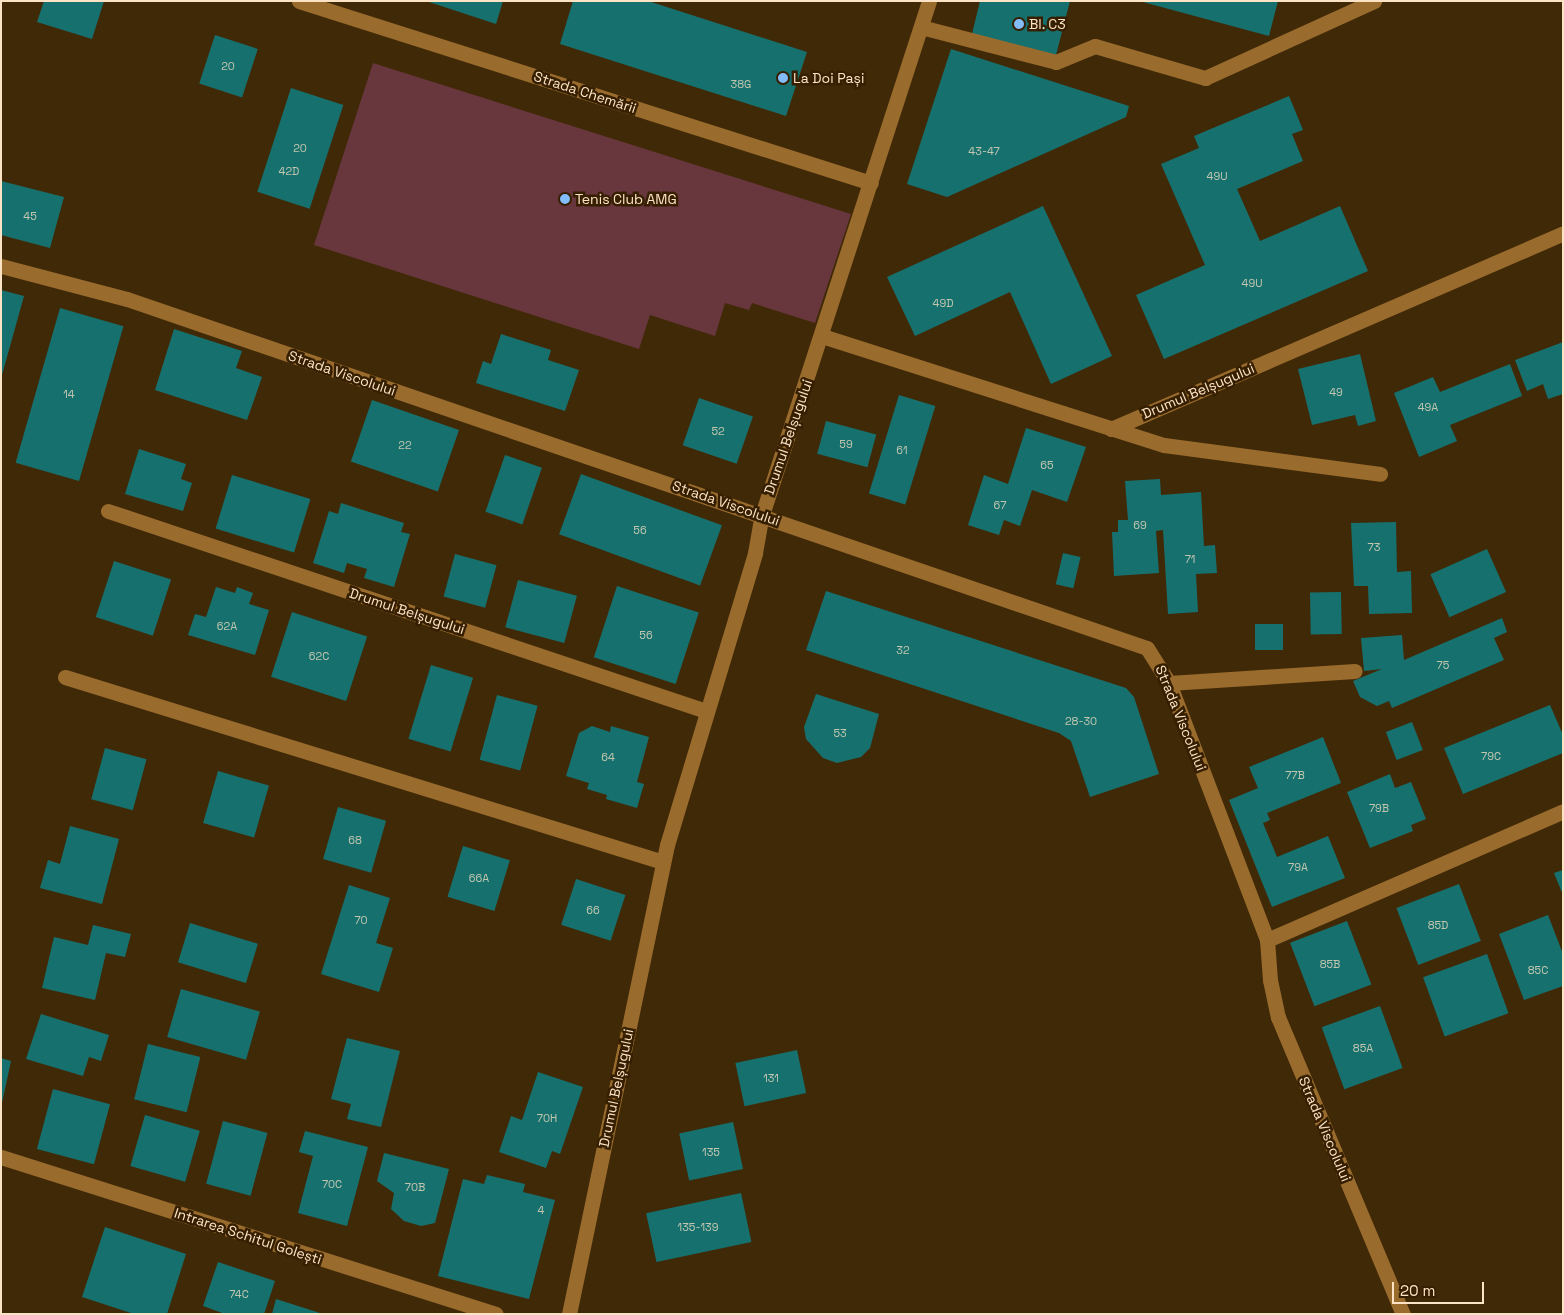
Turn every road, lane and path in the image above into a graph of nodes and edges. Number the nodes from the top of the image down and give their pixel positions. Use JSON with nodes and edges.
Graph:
{"nodes":[{"id":1,"x":299,"y":1,"type":"edge"},
{"id":2,"x":929,"y":1,"type":"edge"},
{"id":3,"x":1374,"y":1,"type":"edge"},
{"id":4,"x":921,"y":27,"type":"junction"},
{"id":5,"x":871,"y":183,"type":"junction"},
{"id":6,"x":1563,"y":233,"type":"edge"},
{"id":7,"x":1,"y":266,"type":"edge"},
{"id":8,"x":822,"y":336,"type":"junction"},
{"id":9,"x":1111,"y":429,"type":"junction"},
{"id":10,"x":1380,"y":474,"type":"dead end"},
{"id":11,"x":108,"y":512,"type":"dead end"},
{"id":12,"x":762,"y":515,"type":"junction"},
{"id":13,"x":1355,"y":671,"type":"dead end"},
{"id":14,"x":65,"y":677,"type":"dead end"},
{"id":15,"x":1169,"y":683,"type":"junction"},
{"id":16,"x":706,"y":711,"type":"junction"},
{"id":17,"x":1563,"y":811,"type":"edge"},
{"id":18,"x":663,"y":862,"type":"junction"},
{"id":19,"x":1266,"y":940,"type":"junction"},
{"id":20,"x":1,"y":1157,"type":"edge"},
{"id":21,"x":496,"y":1314,"type":"edge"},
{"id":22,"x":569,"y":1314,"type":"edge"},
{"id":23,"x":1403,"y":1314,"type":"edge"}],
"edges":[{"from":1,"to":5,"type":"street","name":"Strada Chemării"},
{"from":2,"to":4,"type":"street","name":"Drumul Belșugului"},
{"from":3,"to":4,"type":"street"},
{"from":4,"to":5,"type":"street","name":"Drumul Belșugului"},
{"from":5,"to":8,"type":"street","name":"Drumul Belșugului"},
{"from":6,"to":9,"type":"street","name":"Drumul Belșugului"},
{"from":7,"to":12,"type":"street","name":"Strada Viscolului"},
{"from":8,"to":9,"type":"street"},
{"from":8,"to":12,"type":"street","name":"Drumul Belșugului"},
{"from":9,"to":10,"type":"street"},
{"from":11,"to":16,"type":"street","name":"Drumul Belșugului"},
{"from":12,"to":15,"type":"street","name":"Strada Viscolului"},
{"from":12,"to":16,"type":"street","name":"Drumul Belșugului"},
{"from":13,"to":15,"type":"street"},
{"from":14,"to":18,"type":"street"},
{"from":15,"to":19,"type":"street","name":"Strada Viscolului"},
{"from":16,"to":18,"type":"street","name":"Drumul Belșugului"},
{"from":17,"to":19,"type":"street"},
{"from":18,"to":22,"type":"street","name":"Drumul Belșugului"},
{"from":19,"to":23,"type":"street","name":"Strada Viscolului"},
{"from":20,"to":21,"type":"street","name":"Intrarea Schitul Golești"}]}
